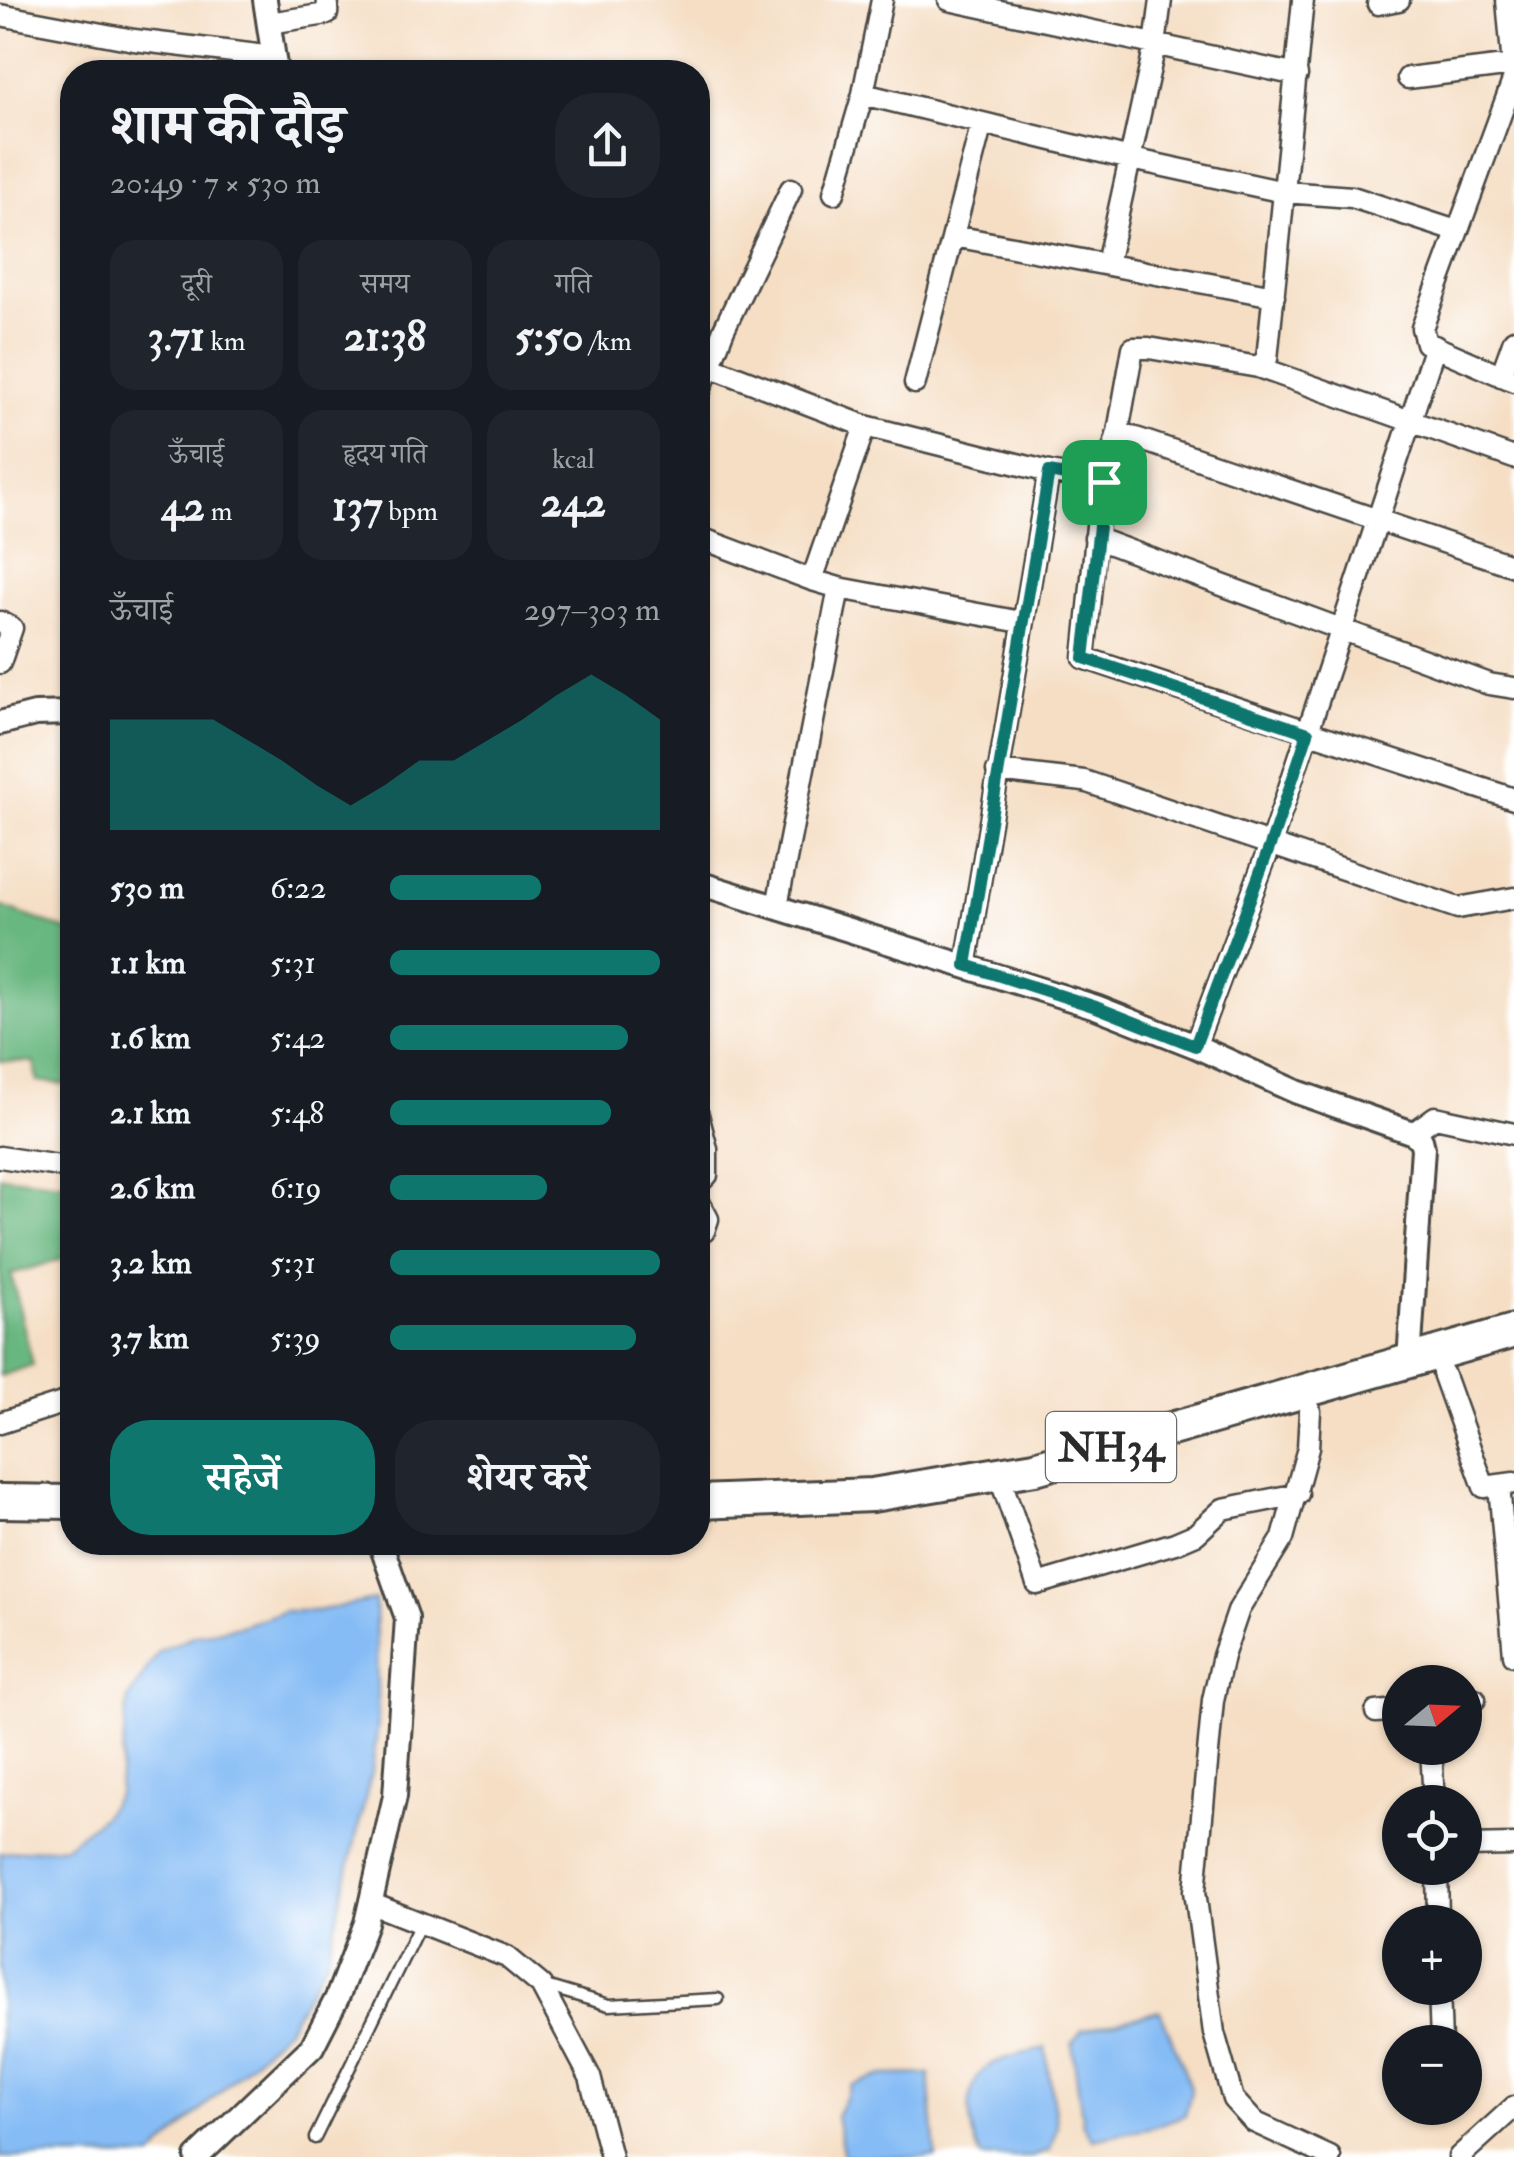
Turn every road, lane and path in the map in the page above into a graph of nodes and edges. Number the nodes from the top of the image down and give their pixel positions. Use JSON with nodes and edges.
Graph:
{"nodes":[{"id":1,"x":328,"y":0,"type":"edge"},
{"id":2,"x":882,"y":0,"type":"edge"},
{"id":3,"x":949,"y":0,"type":"edge"},
{"id":4,"x":1161,"y":0,"type":"edge"},
{"id":5,"x":1303,"y":0,"type":"edge"},
{"id":6,"x":1507,"y":0,"type":"edge"},
{"id":7,"x":267,"y":11,"type":"edge"},
{"id":8,"x":0,"y":15,"type":"edge"},
{"id":9,"x":1154,"y":44,"type":"junction"},
{"id":10,"x":247,"y":60,"type":"edge"},
{"id":11,"x":274,"y":60,"type":"edge"},
{"id":12,"x":1512,"y":64,"type":"edge"},
{"id":13,"x":1297,"y":75,"type":"junction"},
{"id":14,"x":1408,"y":78,"type":"dead end"},
{"id":15,"x":863,"y":94,"type":"junction"},
{"id":16,"x":982,"y":123,"type":"junction"},
{"id":17,"x":1130,"y":159,"type":"junction"},
{"id":18,"x":791,"y":189,"type":"dead end"},
{"id":19,"x":1284,"y":192,"type":"junction"},
{"id":20,"x":834,"y":193,"type":"dead end"},
{"id":21,"x":1456,"y":231,"type":"junction"},
{"id":22,"x":954,"y":236,"type":"junction"},
{"id":23,"x":1107,"y":264,"type":"junction"},
{"id":24,"x":1274,"y":296,"type":"junction"},
{"id":25,"x":1514,"y":340,"type":"edge"},
{"id":26,"x":1435,"y":346,"type":"junction"},
{"id":27,"x":710,"y":364,"type":"edge"},
{"id":28,"x":710,"y":366,"type":"edge"},
{"id":29,"x":1258,"y":366,"type":"junction"},
{"id":30,"x":1508,"y":378,"type":"edge"},
{"id":31,"x":915,"y":383,"type":"dead end"},
{"id":32,"x":1409,"y":422,"type":"junction"},
{"id":33,"x":865,"y":426,"type":"junction"},
{"id":34,"x":1118,"y":432,"type":"junction"},
{"id":35,"x":1514,"y":458,"type":"edge"},
{"id":36,"x":1049,"y":472,"type":"junction"},
{"id":37,"x":1104,"y":482,"type":"junction"},
{"id":38,"x":1375,"y":521,"type":"junction"},
{"id":39,"x":1095,"y":538,"type":"junction"},
{"id":40,"x":710,"y":542,"type":"edge"},
{"id":41,"x":1514,"y":566,"type":"edge"},
{"id":42,"x":812,"y":580,"type":"junction"},
{"id":43,"x":839,"y":588,"type":"junction"},
{"id":44,"x":0,"y":622,"type":"edge"},
{"id":45,"x":1021,"y":622,"type":"junction"},
{"id":46,"x":1341,"y":629,"type":"junction"},
{"id":47,"x":0,"y":663,"type":"edge"},
{"id":48,"x":1514,"y":688,"type":"edge"},
{"id":49,"x":60,"y":713,"type":"edge"},
{"id":50,"x":0,"y":723,"type":"edge"},
{"id":51,"x":1308,"y":733,"type":"junction"},
{"id":52,"x":997,"y":770,"type":"junction"},
{"id":53,"x":1514,"y":799,"type":"edge"},
{"id":54,"x":1271,"y":843,"type":"junction"},
{"id":55,"x":710,"y":886,"type":"edge"},
{"id":56,"x":1514,"y":898,"type":"edge"},
{"id":57,"x":777,"y":906,"type":"junction"},
{"id":58,"x":966,"y":965,"type":"junction"},
{"id":59,"x":1195,"y":1046,"type":"junction"},
{"id":60,"x":1413,"y":1133,"type":"junction"},
{"id":61,"x":1514,"y":1134,"type":"edge"},
{"id":62,"x":0,"y":1157,"type":"edge"},
{"id":63,"x":60,"y":1166,"type":"edge"},
{"id":64,"x":1514,"y":1331,"type":"edge"},
{"id":65,"x":1514,"y":1352,"type":"edge"},
{"id":66,"x":1409,"y":1362,"type":"junction"},
{"id":67,"x":1444,"y":1373,"type":"junction"},
{"id":68,"x":60,"y":1404,"type":"edge"},
{"id":69,"x":1310,"y":1411,"type":"junction"},
{"id":70,"x":0,"y":1423,"type":"edge"},
{"id":71,"x":1507,"y":1484,"type":"edge"},
{"id":72,"x":1002,"y":1485,"type":"junction"},
{"id":73,"x":1298,"y":1494,"type":"junction"},
{"id":74,"x":0,"y":1502,"type":"edge"},
{"id":75,"x":60,"y":1502,"type":"edge"},
{"id":76,"x":710,"y":1502,"type":"edge"},
{"id":77,"x":0,"y":1522,"type":"edge"},
{"id":78,"x":60,"y":1522,"type":"edge"},
{"id":79,"x":710,"y":1522,"type":"edge"},
{"id":80,"x":385,"y":1555,"type":"edge"},
{"id":81,"x":1514,"y":1655,"type":"edge"},
{"id":82,"x":1376,"y":1712,"type":"dead end"},
{"id":83,"x":1382,"y":1712,"type":"edge"},
{"id":84,"x":1514,"y":1845,"type":"edge"},
{"id":85,"x":1482,"y":1846,"type":"edge"},
{"id":86,"x":370,"y":1904,"type":"junction"},
{"id":87,"x":420,"y":1924,"type":"junction"},
{"id":88,"x":541,"y":1985,"type":"junction"},
{"id":89,"x":718,"y":1999,"type":"dead end"},
{"id":90,"x":1514,"y":2108,"type":"edge"},
{"id":91,"x":315,"y":2138,"type":"dead end"},
{"id":92,"x":197,"y":2157,"type":"edge"},
{"id":93,"x":611,"y":2157,"type":"edge"},
{"id":94,"x":1330,"y":2157,"type":"edge"},
{"id":95,"x":1460,"y":2157,"type":"edge"}],
"edges":[{"from":1,"to":7,"type":"street"},
{"from":2,"to":15,"type":"street"},
{"from":3,"to":9,"type":"street"},
{"from":4,"to":9,"type":"street"},
{"from":5,"to":13,"type":"street"},
{"from":6,"to":12,"type":"street"},
{"from":7,"to":11,"type":"street"},
{"from":8,"to":10,"type":"street"},
{"from":9,"to":13,"type":"street"},
{"from":9,"to":17,"type":"street"},
{"from":12,"to":14,"type":"street"},
{"from":12,"to":21,"type":"street"},
{"from":13,"to":19,"type":"street"},
{"from":15,"to":16,"type":"street"},
{"from":15,"to":20,"type":"street"},
{"from":16,"to":17,"type":"street"},
{"from":16,"to":22,"type":"street"},
{"from":17,"to":19,"type":"street"},
{"from":17,"to":23,"type":"street"},
{"from":18,"to":27,"type":"street"},
{"from":19,"to":21,"type":"street"},
{"from":19,"to":24,"type":"street"},
{"from":21,"to":26,"type":"street"},
{"from":22,"to":23,"type":"street"},
{"from":22,"to":31,"type":"street"},
{"from":23,"to":24,"type":"street"},
{"from":24,"to":29,"type":"street"},
{"from":25,"to":30,"type":"street"},
{"from":26,"to":30,"type":"street"},
{"from":26,"to":32,"type":"street"},
{"from":28,"to":33,"type":"street"},
{"from":29,"to":32,"type":"street"},
{"from":29,"to":34,"type":"street"},
{"from":32,"to":35,"type":"street"},
{"from":32,"to":38,"type":"street"},
{"from":33,"to":36,"type":"street"},
{"from":33,"to":42,"type":"street"},
{"from":34,"to":37,"type":"street"},
{"from":34,"to":38,"type":"street"},
{"from":36,"to":37,"type":"street"},
{"from":36,"to":45,"type":"street"},
{"from":37,"to":39,"type":"street"},
{"from":38,"to":41,"type":"street"},
{"from":38,"to":46,"type":"street"},
{"from":39,"to":46,"type":"street"},
{"from":39,"to":51,"type":"street"},
{"from":40,"to":42,"type":"street"},
{"from":42,"to":43,"type":"street"},
{"from":43,"to":45,"type":"street"},
{"from":43,"to":57,"type":"street"},
{"from":44,"to":47,"type":"street"},
{"from":45,"to":52,"type":"street"},
{"from":46,"to":48,"type":"street"},
{"from":46,"to":51,"type":"street"},
{"from":49,"to":50,"type":"street"},
{"from":51,"to":53,"type":"street"},
{"from":51,"to":54,"type":"street"},
{"from":52,"to":54,"type":"street"},
{"from":52,"to":58,"type":"street"},
{"from":54,"to":56,"type":"street"},
{"from":54,"to":59,"type":"street"},
{"from":55,"to":57,"type":"street"},
{"from":57,"to":58,"type":"street"},
{"from":58,"to":59,"type":"street"},
{"from":59,"to":60,"type":"street"},
{"from":60,"to":61,"type":"street"},
{"from":60,"to":66,"type":"street"},
{"from":62,"to":63,"type":"street"},
{"from":64,"to":66,"type":"highway","number":"NH34"},
{"from":65,"to":67,"type":"highway","number":"NH34"},
{"from":66,"to":72,"type":"highway","number":"NH34"},
{"from":67,"to":69,"type":"highway","number":"NH34"},
{"from":67,"to":71,"type":"street"},
{"from":68,"to":70,"type":"street"},
{"from":69,"to":72,"type":"highway","number":"NH34"},
{"from":69,"to":73,"type":"street"},
{"from":71,"to":81,"type":"street"},
{"from":72,"to":73,"type":"street"},
{"from":72,"to":76,"type":"highway","number":"NH34"},
{"from":72,"to":79,"type":"highway","number":"NH34"},
{"from":73,"to":94,"type":"street"},
{"from":74,"to":75,"type":"highway"},
{"from":77,"to":78,"type":"highway"},
{"from":80,"to":86,"type":"street"},
{"from":82,"to":83,"type":"street"},
{"from":84,"to":85,"type":"street"},
{"from":86,"to":87,"type":"street"},
{"from":86,"to":92,"type":"street"},
{"from":87,"to":88,"type":"street"},
{"from":87,"to":91,"type":"lane"},
{"from":88,"to":89,"type":"lane"},
{"from":88,"to":93,"type":"street"},
{"from":90,"to":95,"type":"street"}]}
